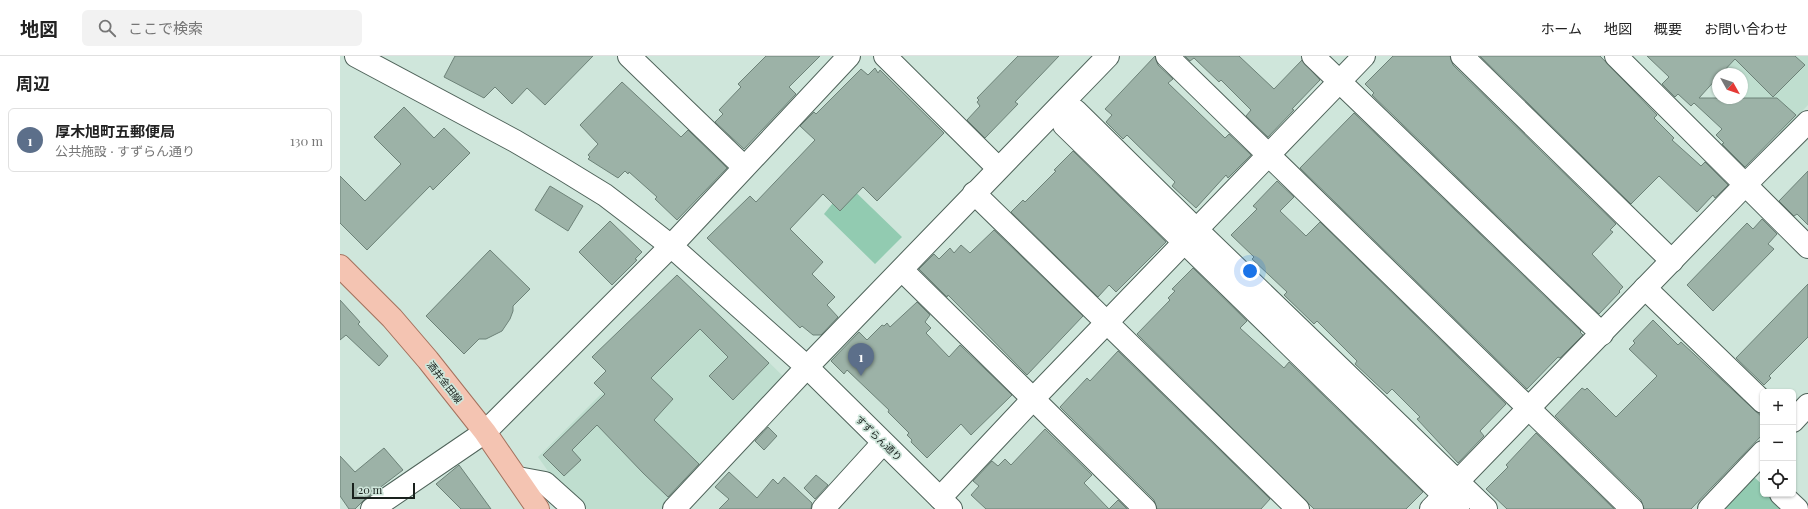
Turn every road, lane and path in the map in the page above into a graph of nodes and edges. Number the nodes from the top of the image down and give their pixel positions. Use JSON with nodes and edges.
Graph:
{"nodes":[{"id":1,"x":356,"y":56,"type":"edge"},
{"id":2,"x":629,"y":56,"type":"edge"},
{"id":3,"x":849,"y":56,"type":"edge"},
{"id":4,"x":885,"y":56,"type":"edge"},
{"id":5,"x":1108,"y":56,"type":"edge"},
{"id":6,"x":1167,"y":56,"type":"edge"},
{"id":7,"x":1313,"y":56,"type":"edge"},
{"id":8,"x":1364,"y":56,"type":"edge"},
{"id":9,"x":1462,"y":56,"type":"edge"},
{"id":10,"x":1623,"y":58,"type":"edge"},
{"id":11,"x":1340,"y":81,"type":"junction"},
{"id":12,"x":1060,"y":107,"type":"junction"},
{"id":13,"x":1808,"y":122,"type":"edge"},
{"id":14,"x":1268,"y":155,"type":"junction"},
{"id":15,"x":744,"y":167,"type":"junction"},
{"id":16,"x":998,"y":168,"type":"junction"},
{"id":17,"x":1745,"y":185,"type":"junction"},
{"id":18,"x":974,"y":193,"type":"junction"},
{"id":19,"x":1190,"y":235,"type":"junction"},
{"id":20,"x":671,"y":246,"type":"junction"},
{"id":21,"x":1808,"y":247,"type":"edge"},
{"id":22,"x":1672,"y":261,"type":"junction"},
{"id":23,"x":340,"y":266,"type":"edge"},
{"id":24,"x":902,"y":270,"type":"junction"},
{"id":25,"x":1645,"y":288,"type":"junction"},
{"id":26,"x":1107,"y":322,"type":"junction"},
{"id":27,"x":1602,"y":334,"type":"junction"},
{"id":28,"x":807,"y":367,"type":"junction"},
{"id":29,"x":1033,"y":398,"type":"junction"},
{"id":30,"x":1760,"y":399,"type":"edge"},
{"id":31,"x":1808,"y":405,"type":"edge"},
{"id":32,"x":1528,"y":408,"type":"junction"},
{"id":33,"x":1796,"y":418,"type":"edge"},
{"id":34,"x":485,"y":432,"type":"junction"},
{"id":35,"x":883,"y":443,"type":"junction"},
{"id":36,"x":1759,"y":465,"type":"edge"},
{"id":37,"x":518,"y":478,"type":"junction"},
{"id":38,"x":1785,"y":497,"type":"edge"},
{"id":39,"x":1448,"y":499,"type":"edge"},
{"id":40,"x":946,"y":504,"type":"edge"},
{"id":41,"x":372,"y":509,"type":"edge"},
{"id":42,"x":538,"y":509,"type":"edge"},
{"id":43,"x":574,"y":509,"type":"edge"},
{"id":44,"x":674,"y":509,"type":"edge"},
{"id":45,"x":823,"y":509,"type":"edge"},
{"id":46,"x":1145,"y":509,"type":"edge"},
{"id":47,"x":1298,"y":509,"type":"edge"},
{"id":48,"x":1486,"y":509,"type":"edge"},
{"id":49,"x":1632,"y":509,"type":"edge"},
{"id":50,"x":1709,"y":509,"type":"edge"},
{"id":51,"x":1798,"y":509,"type":"edge"}],
"edges":[{"from":1,"to":20,"type":"street","name":"すずらん通り"},
{"from":2,"to":15,"type":"street"},
{"from":3,"to":15,"type":"street"},
{"from":4,"to":16,"type":"street"},
{"from":5,"to":12,"type":"street"},
{"from":6,"to":14,"type":"street"},
{"from":7,"to":11,"type":"street"},
{"from":8,"to":11,"type":"street"},
{"from":9,"to":22,"type":"street"},
{"from":10,"to":17,"type":"street"},
{"from":11,"to":14,"type":"street"},
{"from":11,"to":27,"type":"street"},
{"from":12,"to":16,"type":"street"},
{"from":12,"to":19,"type":"street"},
{"from":13,"to":17,"type":"street"},
{"from":14,"to":19,"type":"street"},
{"from":14,"to":32,"type":"street"},
{"from":15,"to":20,"type":"street"},
{"from":16,"to":18,"type":"street"},
{"from":17,"to":21,"type":"street"},
{"from":17,"to":22,"type":"street"},
{"from":18,"to":24,"type":"street"},
{"from":18,"to":26,"type":"street"},
{"from":19,"to":26,"type":"street"},
{"from":19,"to":39,"type":"street"},
{"from":20,"to":28,"type":"street","name":"すずらん通り"},
{"from":20,"to":34,"type":"street"},
{"from":22,"to":25,"type":"street"},
{"from":23,"to":34,"type":"main road","name":"酒井金田線"},
{"from":24,"to":28,"type":"street"},
{"from":24,"to":29,"type":"street"},
{"from":25,"to":27,"type":"street"},
{"from":25,"to":30,"type":"street"},
{"from":26,"to":29,"type":"street"},
{"from":26,"to":47,"type":"street"},
{"from":27,"to":32,"type":"street"},
{"from":28,"to":35,"type":"street","name":"すずらん通り"},
{"from":28,"to":44,"type":"street"},
{"from":29,"to":40,"type":"street"},
{"from":29,"to":46,"type":"street"},
{"from":31,"to":33,"type":"street"},
{"from":32,"to":39,"type":"street"},
{"from":32,"to":49,"type":"street"},
{"from":34,"to":37,"type":"main road","name":"酒井金田線"},
{"from":34,"to":41,"type":"street"},
{"from":35,"to":40,"type":"street","name":"すずらん通り"},
{"from":35,"to":45,"type":"street"},
{"from":36,"to":50,"type":"street"},
{"from":37,"to":42,"type":"main road","name":"酒井金田線"},
{"from":37,"to":43,"type":"street"},
{"from":38,"to":51,"type":"street"},
{"from":39,"to":48,"type":"street"}]}
